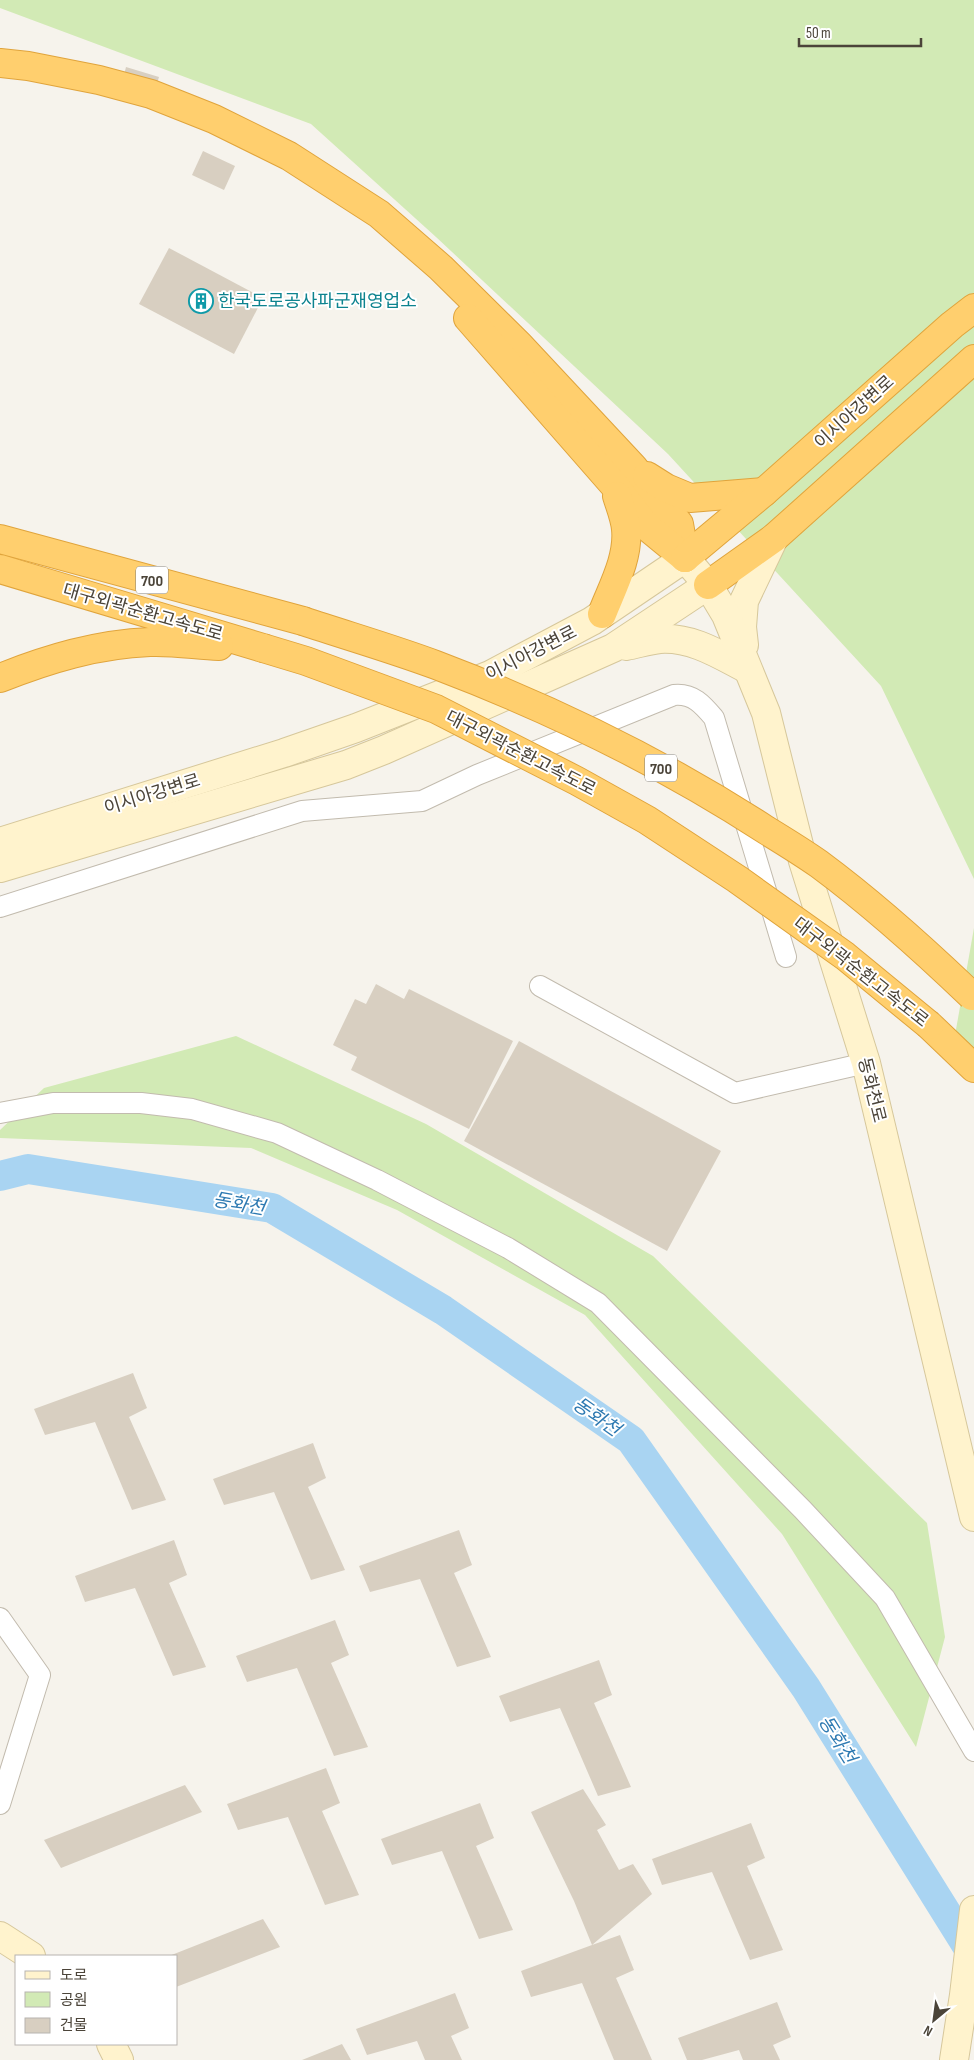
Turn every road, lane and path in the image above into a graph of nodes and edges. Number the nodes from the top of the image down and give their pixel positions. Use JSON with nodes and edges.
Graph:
{"nodes":[{"id":1,"x":0,"y":63,"type":"edge"},
{"id":2,"x":0,"y":75,"type":"edge"},
{"id":3,"x":974,"y":308,"type":"edge"},
{"id":4,"x":974,"y":358,"type":"edge"},
{"id":5,"x":623,"y":476,"type":"junction"},
{"id":6,"x":764,"y":492,"type":"junction"},
{"id":7,"x":774,"y":538,"type":"junction"},
{"id":8,"x":0,"y":539,"type":"edge"},
{"id":9,"x":685,"y":558,"type":"junction"},
{"id":10,"x":0,"y":569,"type":"edge"},
{"id":11,"x":708,"y":585,"type":"junction"},
{"id":12,"x":602,"y":614,"type":"junction"},
{"id":13,"x":263,"y":648,"type":"junction"},
{"id":14,"x":614,"y":648,"type":"junction"},
{"id":15,"x":747,"y":669,"type":"junction"},
{"id":16,"x":0,"y":678,"type":"edge"},
{"id":17,"x":0,"y":842,"type":"edge"},
{"id":18,"x":0,"y":868,"type":"edge"},
{"id":19,"x":0,"y":907,"type":"edge"},
{"id":20,"x":786,"y":956,"type":"dead end"},
{"id":21,"x":540,"y":986,"type":"dead end"},
{"id":22,"x":972,"y":996,"type":"dead end"},
{"id":23,"x":866,"y":1062,"type":"junction"},
{"id":24,"x":974,"y":1068,"type":"edge"},
{"id":25,"x":0,"y":1112,"type":"edge"},
{"id":26,"x":974,"y":1517,"type":"edge"},
{"id":27,"x":0,"y":1618,"type":"edge"},
{"id":28,"x":974,"y":1751,"type":"edge"},
{"id":29,"x":0,"y":1804,"type":"edge"},
{"id":30,"x":974,"y":1910,"type":"edge"},
{"id":31,"x":0,"y":1936,"type":"edge"},
{"id":32,"x":30,"y":1955,"type":"edge"},
{"id":33,"x":112,"y":2045,"type":"edge"},
{"id":34,"x":119,"y":2060,"type":"edge"},
{"id":35,"x":954,"y":2060,"type":"edge"}],
"edges":[{"from":1,"to":5,"type":"highway"},
{"from":2,"to":5,"type":"highway"},
{"from":3,"to":6,"type":"highway","name":"이시아강변로"},
{"from":4,"to":7,"type":"highway","name":"이시아강변로"},
{"from":5,"to":6,"type":"highway"},
{"from":5,"to":9,"type":"highway"},
{"from":5,"to":12,"type":"highway"},
{"from":6,"to":9,"type":"highway","name":"이시아강변로"},
{"from":7,"to":11,"type":"highway","name":"이시아강변로"},
{"from":7,"to":15,"type":"main road"},
{"from":8,"to":22,"type":"highway","name":"대구외곽순환고속도로","number":"700","bridge":true},
{"from":9,"to":11,"type":"main road"},
{"from":9,"to":12,"type":"main road","name":"이시아강변로"},
{"from":10,"to":13,"type":"highway","name":"대구외곽순환고속도로","number":"700"},
{"from":11,"to":14,"type":"main road","name":"이시아강변로"},
{"from":11,"to":15,"type":"main road"},
{"from":12,"to":17,"type":"main road","name":"이시아강변로"},
{"from":13,"to":16,"type":"highway"},
{"from":13,"to":24,"type":"highway","name":"대구외곽순환고속도로","number":"700","bridge":true},
{"from":14,"to":15,"type":"main road"},
{"from":14,"to":18,"type":"main road","name":"이시아강변로"},
{"from":15,"to":23,"type":"main road","name":"동화천로"},
{"from":19,"to":20,"type":"street"},
{"from":21,"to":23,"type":"street"},
{"from":23,"to":26,"type":"main road","name":"동화천로"},
{"from":25,"to":28,"type":"street"},
{"from":27,"to":29,"type":"street"},
{"from":30,"to":35,"type":"main road"},
{"from":31,"to":32,"type":"main road"},
{"from":33,"to":34,"type":"main road"}]}
